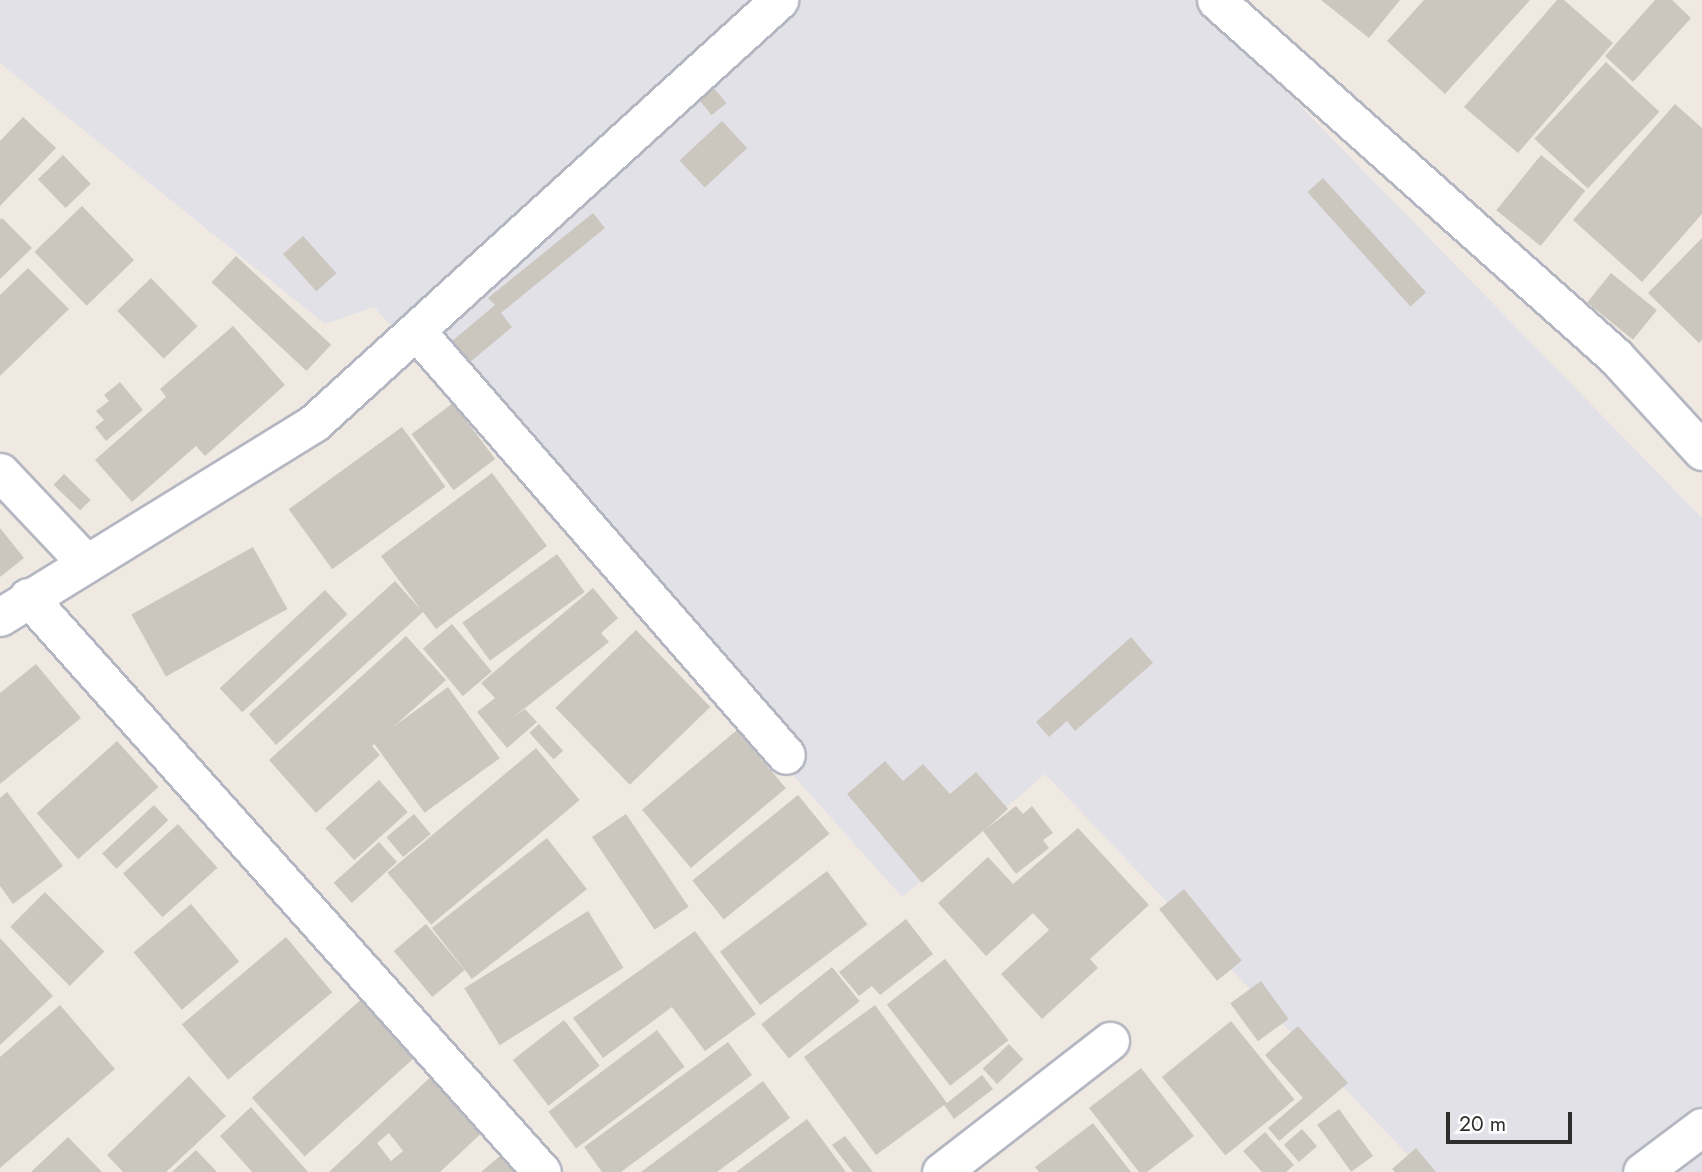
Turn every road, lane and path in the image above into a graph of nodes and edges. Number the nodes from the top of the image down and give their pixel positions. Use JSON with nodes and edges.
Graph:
{"nodes":[{"id":1,"x":779,"y":0,"type":"edge"},
{"id":2,"x":1216,"y":0,"type":"edge"},
{"id":3,"x":417,"y":332,"type":"junction"},
{"id":4,"x":1702,"y":451,"type":"edge"},
{"id":5,"x":0,"y":472,"type":"edge"},
{"id":6,"x":85,"y":562,"type":"junction"},
{"id":7,"x":14,"y":607,"type":"edge"},
{"id":8,"x":786,"y":755,"type":"dead end"},
{"id":9,"x":1110,"y":1041,"type":"dead end"},
{"id":10,"x":1702,"y":1128,"type":"edge"},
{"id":11,"x":542,"y":1172,"type":"edge"},
{"id":12,"x":941,"y":1172,"type":"edge"},
{"id":13,"x":1642,"y":1172,"type":"edge"}],
"edges":[{"from":1,"to":3,"type":"street"},
{"from":2,"to":4,"type":"street"},
{"from":3,"to":6,"type":"street"},
{"from":3,"to":8,"type":"street"},
{"from":5,"to":6,"type":"street"},
{"from":6,"to":7,"type":"street"},
{"from":7,"to":11,"type":"street"},
{"from":9,"to":12,"type":"street"},
{"from":10,"to":13,"type":"street"}]}
